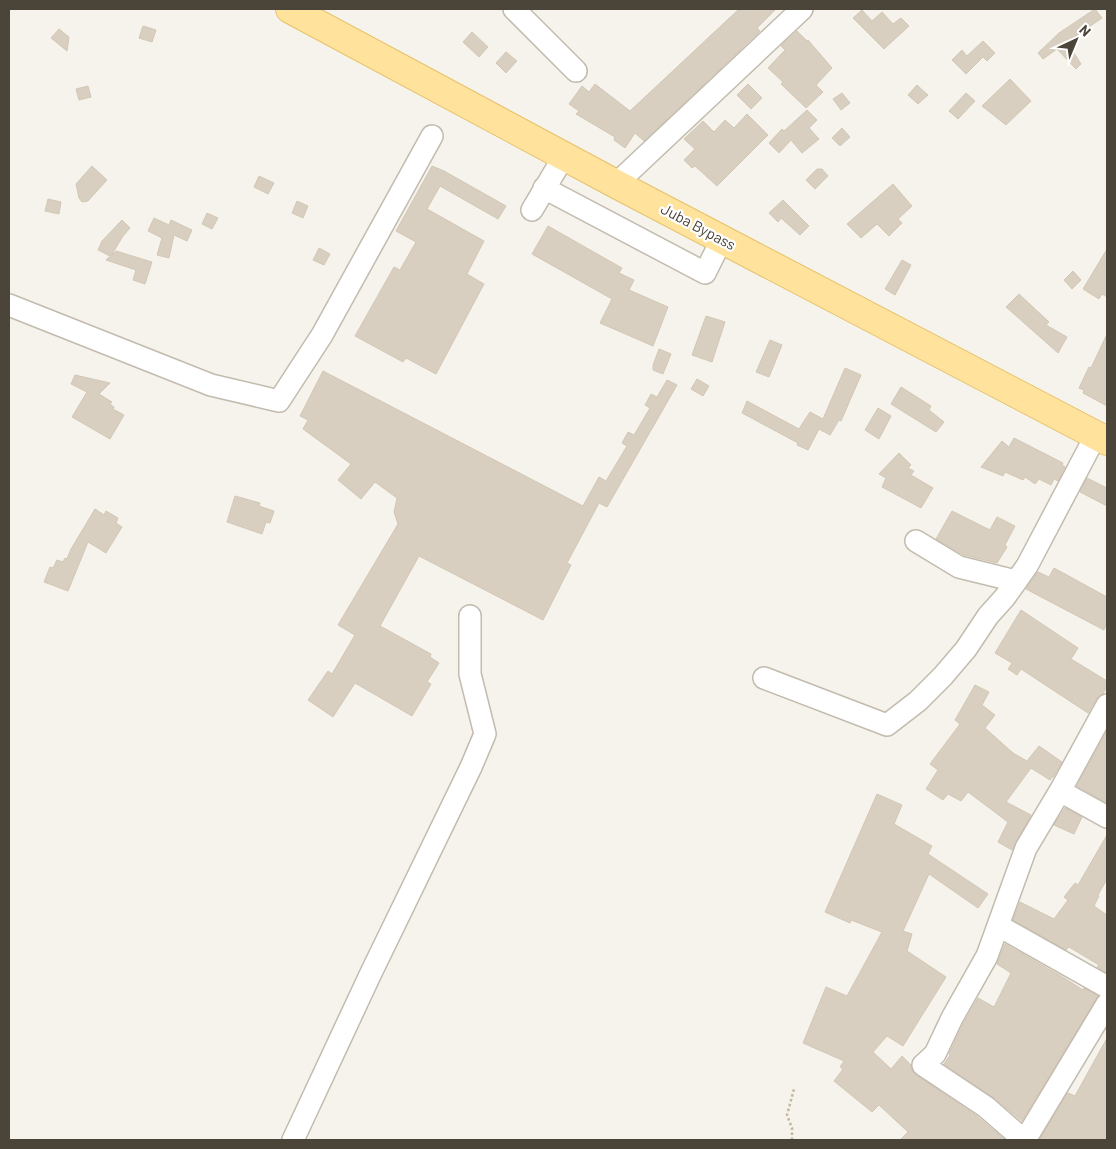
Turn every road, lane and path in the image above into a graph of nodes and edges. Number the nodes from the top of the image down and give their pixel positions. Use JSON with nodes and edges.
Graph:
{"nodes":[{"id":1,"x":290,"y":9,"type":"edge"},
{"id":2,"x":514,"y":9,"type":"edge"},
{"id":3,"x":802,"y":9,"type":"edge"},
{"id":4,"x":576,"y":71,"type":"dead end"},
{"id":5,"x":432,"y":136,"type":"dead end"},
{"id":6,"x":564,"y":156,"type":"junction"},
{"id":7,"x":616,"y":184,"type":"junction"},
{"id":8,"x":544,"y":188,"type":"junction"},
{"id":9,"x":532,"y":210,"type":"dead end"},
{"id":10,"x":722,"y":239,"type":"junction"},
{"id":11,"x":9,"y":305,"type":"edge"},
{"id":12,"x":1101,"y":438,"type":"edge"},
{"id":13,"x":916,"y":541,"type":"dead end"},
{"id":14,"x":1016,"y":581,"type":"junction"},
{"id":15,"x":470,"y":616,"type":"dead end"},
{"id":16,"x":764,"y":678,"type":"dead end"},
{"id":17,"x":1107,"y":705,"type":"edge"},
{"id":18,"x":1060,"y":791,"type":"junction"},
{"id":19,"x":1107,"y":817,"type":"edge"},
{"id":20,"x":999,"y":926,"type":"junction"},
{"id":21,"x":1107,"y":987,"type":"edge"},
{"id":22,"x":1107,"y":1004,"type":"edge"},
{"id":23,"x":794,"y":1089,"type":"dead end"},
{"id":24,"x":293,"y":1140,"type":"edge"},
{"id":25,"x":792,"y":1140,"type":"edge"},
{"id":26,"x":1025,"y":1140,"type":"edge"}],
"edges":[{"from":1,"to":6,"type":"main road","name":"Juba Bypass"},
{"from":2,"to":4,"type":"street"},
{"from":3,"to":7,"type":"street"},
{"from":5,"to":11,"type":"street"},
{"from":6,"to":7,"type":"main road","name":"Juba Bypass"},
{"from":6,"to":8,"type":"street"},
{"from":7,"to":10,"type":"main road","name":"Juba Bypass"},
{"from":8,"to":9,"type":"street"},
{"from":8,"to":10,"type":"street"},
{"from":10,"to":12,"type":"main road","name":"Juba Bypass"},
{"from":12,"to":14,"type":"street"},
{"from":13,"to":14,"type":"street"},
{"from":14,"to":16,"type":"street"},
{"from":15,"to":24,"type":"street"},
{"from":17,"to":18,"type":"street"},
{"from":18,"to":19,"type":"street"},
{"from":18,"to":20,"type":"street"},
{"from":20,"to":21,"type":"street"},
{"from":20,"to":26,"type":"street"},
{"from":22,"to":26,"type":"street"},
{"from":23,"to":25,"type":"path"}]}
